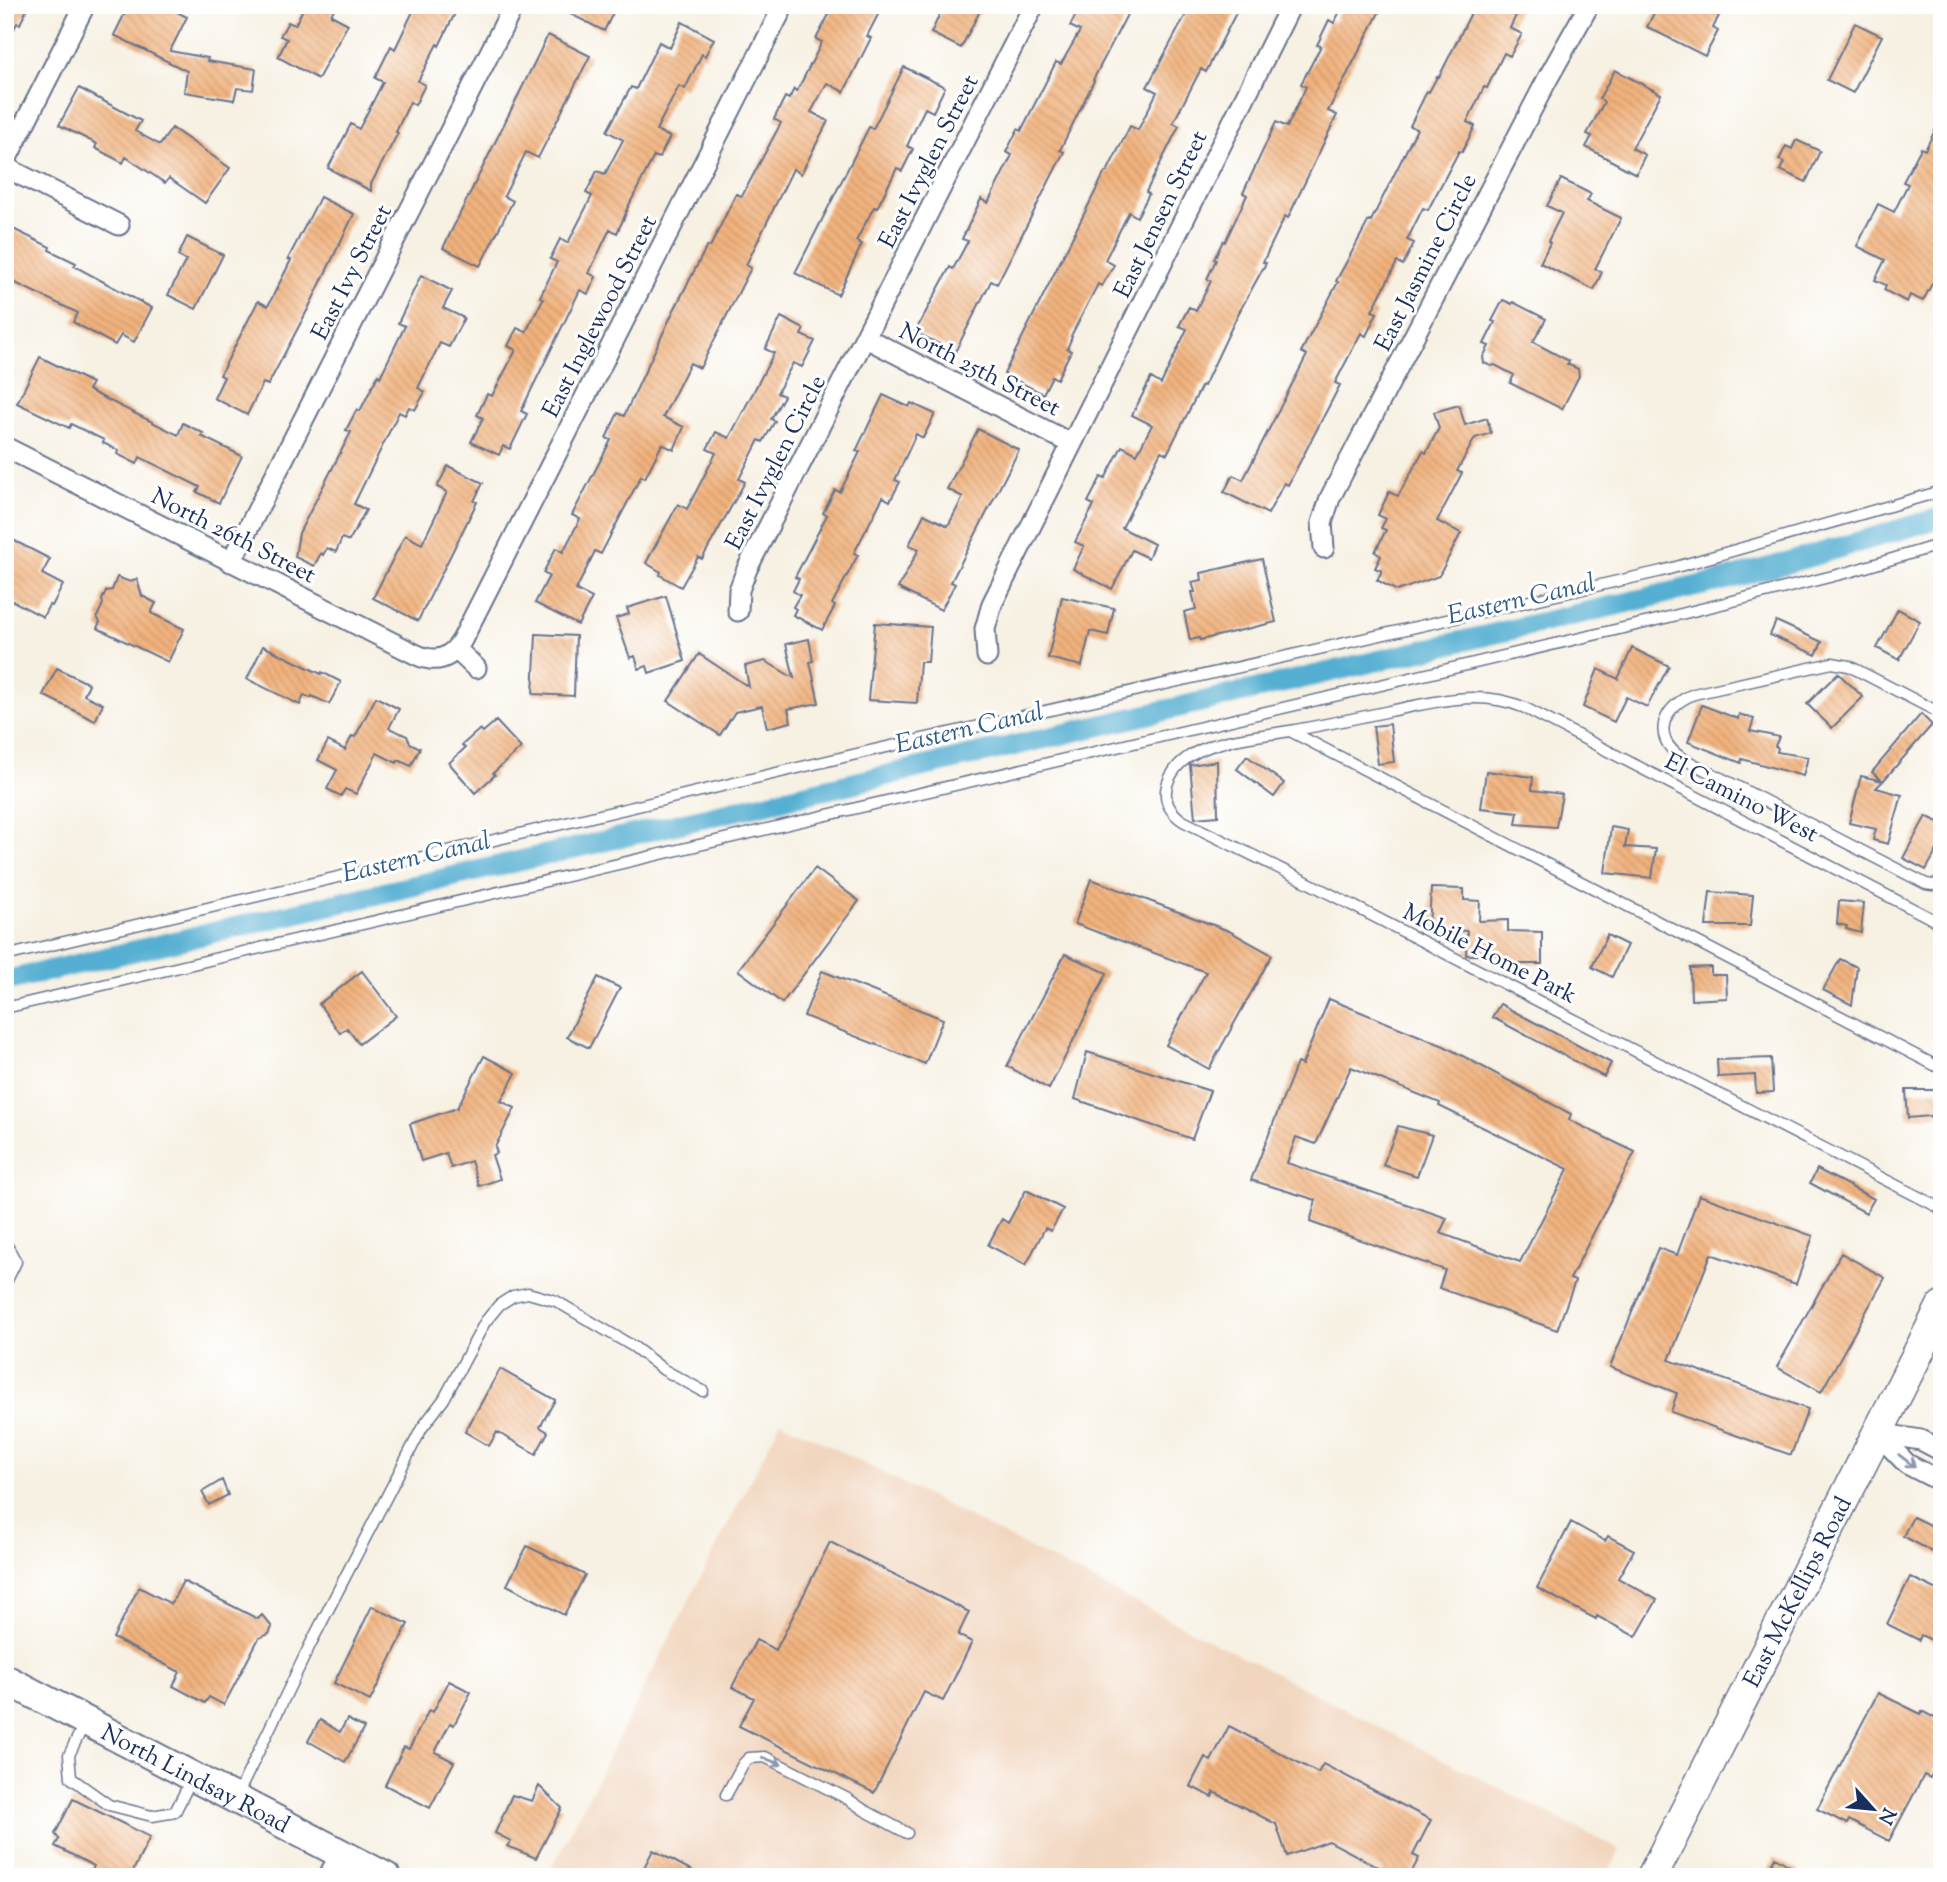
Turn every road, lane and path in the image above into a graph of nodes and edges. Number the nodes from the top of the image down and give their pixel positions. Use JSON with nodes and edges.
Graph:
{"nodes":[{"id":1,"x":85,"y":5,"type":"edge"},
{"id":2,"x":514,"y":5,"type":"edge"},
{"id":3,"x":785,"y":5,"type":"edge"},
{"id":4,"x":1034,"y":5,"type":"edge"},
{"id":5,"x":1291,"y":5,"type":"edge"},
{"id":6,"x":1589,"y":5,"type":"edge"},
{"id":7,"x":5,"y":164,"type":"edge"},
{"id":8,"x":119,"y":225,"type":"dead end"},
{"id":9,"x":866,"y":338,"type":"junction"},
{"id":10,"x":1072,"y":444,"type":"junction"},
{"id":11,"x":5,"y":447,"type":"edge"},
{"id":12,"x":1942,"y":491,"type":"edge"},
{"id":13,"x":1942,"y":544,"type":"edge"},
{"id":14,"x":1324,"y":548,"type":"dead end"},
{"id":15,"x":231,"y":562,"type":"junction"},
{"id":16,"x":737,"y":611,"type":"dead end"},
{"id":17,"x":449,"y":654,"type":"junction"},
{"id":18,"x":987,"y":656,"type":"dead end"},
{"id":19,"x":477,"y":668,"type":"dead end"},
{"id":20,"x":1523,"y":706,"type":"joint"},
{"id":21,"x":1942,"y":714,"type":"edge"},
{"id":22,"x":1290,"y":731,"type":"junction"},
{"id":23,"x":1942,"y":884,"type":"edge"},
{"id":24,"x":1942,"y":924,"type":"edge"},
{"id":25,"x":5,"y":956,"type":"edge"},
{"id":26,"x":5,"y":1007,"type":"edge"},
{"id":27,"x":1942,"y":1069,"type":"edge"},
{"id":28,"x":1942,"y":1209,"type":"edge"},
{"id":29,"x":5,"y":1242,"type":"edge"},
{"id":30,"x":5,"y":1284,"type":"edge"},
{"id":31,"x":1942,"y":1306,"type":"edge"},
{"id":32,"x":703,"y":1391,"type":"dead end"},
{"id":33,"x":1877,"y":1433,"type":"junction"},
{"id":34,"x":1942,"y":1451,"type":"edge"},
{"id":35,"x":1942,"y":1482,"type":"edge"},
{"id":36,"x":5,"y":1679,"type":"edge"},
{"id":37,"x":86,"y":1721,"type":"junction"},
{"id":38,"x":193,"y":1777,"type":"junction"},
{"id":39,"x":726,"y":1795,"type":"dead end"},
{"id":40,"x":236,"y":1799,"type":"junction"},
{"id":41,"x":907,"y":1833,"type":"dead end"},
{"id":42,"x":335,"y":1865,"type":"edge"},
{"id":43,"x":386,"y":1877,"type":"edge"},
{"id":44,"x":1652,"y":1877,"type":"edge"}],
"edges":[{"from":1,"to":7,"type":"street"},
{"from":2,"to":15,"type":"street","name":"East Ivy Street"},
{"from":3,"to":17,"type":"street","name":"East Inglewood Street"},
{"from":4,"to":9,"type":"street","name":"East Ivyglen Street"},
{"from":5,"to":10,"type":"street","name":"East Jensen Street"},
{"from":6,"to":14,"type":"street","name":"East Jasmine Circle"},
{"from":7,"to":8,"type":"street"},
{"from":9,"to":10,"type":"street","name":"North 25th Street"},
{"from":9,"to":16,"type":"street","name":"East Ivyglen Circle"},
{"from":10,"to":18,"type":"street","name":"East Jensen Street"},
{"from":11,"to":15,"type":"street","name":"North 26th Street"},
{"from":12,"to":25,"type":"lane"},
{"from":13,"to":26,"type":"lane"},
{"from":15,"to":17,"type":"street","name":"North 26th Street"},
{"from":17,"to":19,"type":"street"},
{"from":20,"to":22,"type":"lane","name":"Mobile Home Park"},
{"from":20,"to":24,"type":"lane","name":"El Camino West"},
{"from":21,"to":23,"type":"lane"},
{"from":22,"to":27,"type":"lane"},
{"from":22,"to":28,"type":"lane","name":"Mobile Home Park"},
{"from":29,"to":30,"type":"lane"},
{"from":31,"to":33,"type":"main road","name":"East McKellips Road"},
{"from":32,"to":40,"type":"lane"},
{"from":33,"to":34,"type":"street"},
{"from":33,"to":35,"type":"street","one_way":true},
{"from":33,"to":44,"type":"main road","name":"East McKellips Road"},
{"from":36,"to":37,"type":"main road","name":"North Lindsay Road"},
{"from":37,"to":38,"type":"main road","name":"North Lindsay Road"},
{"from":37,"to":38,"type":"lane"},
{"from":38,"to":40,"type":"main road","name":"North Lindsay Road"},
{"from":39,"to":41,"type":"lane","one_way":true},
{"from":40,"to":42,"type":"main road","name":"North Lindsay Road"},
{"from":42,"to":43,"type":"main road","name":"North Lindsay Road"}]}
